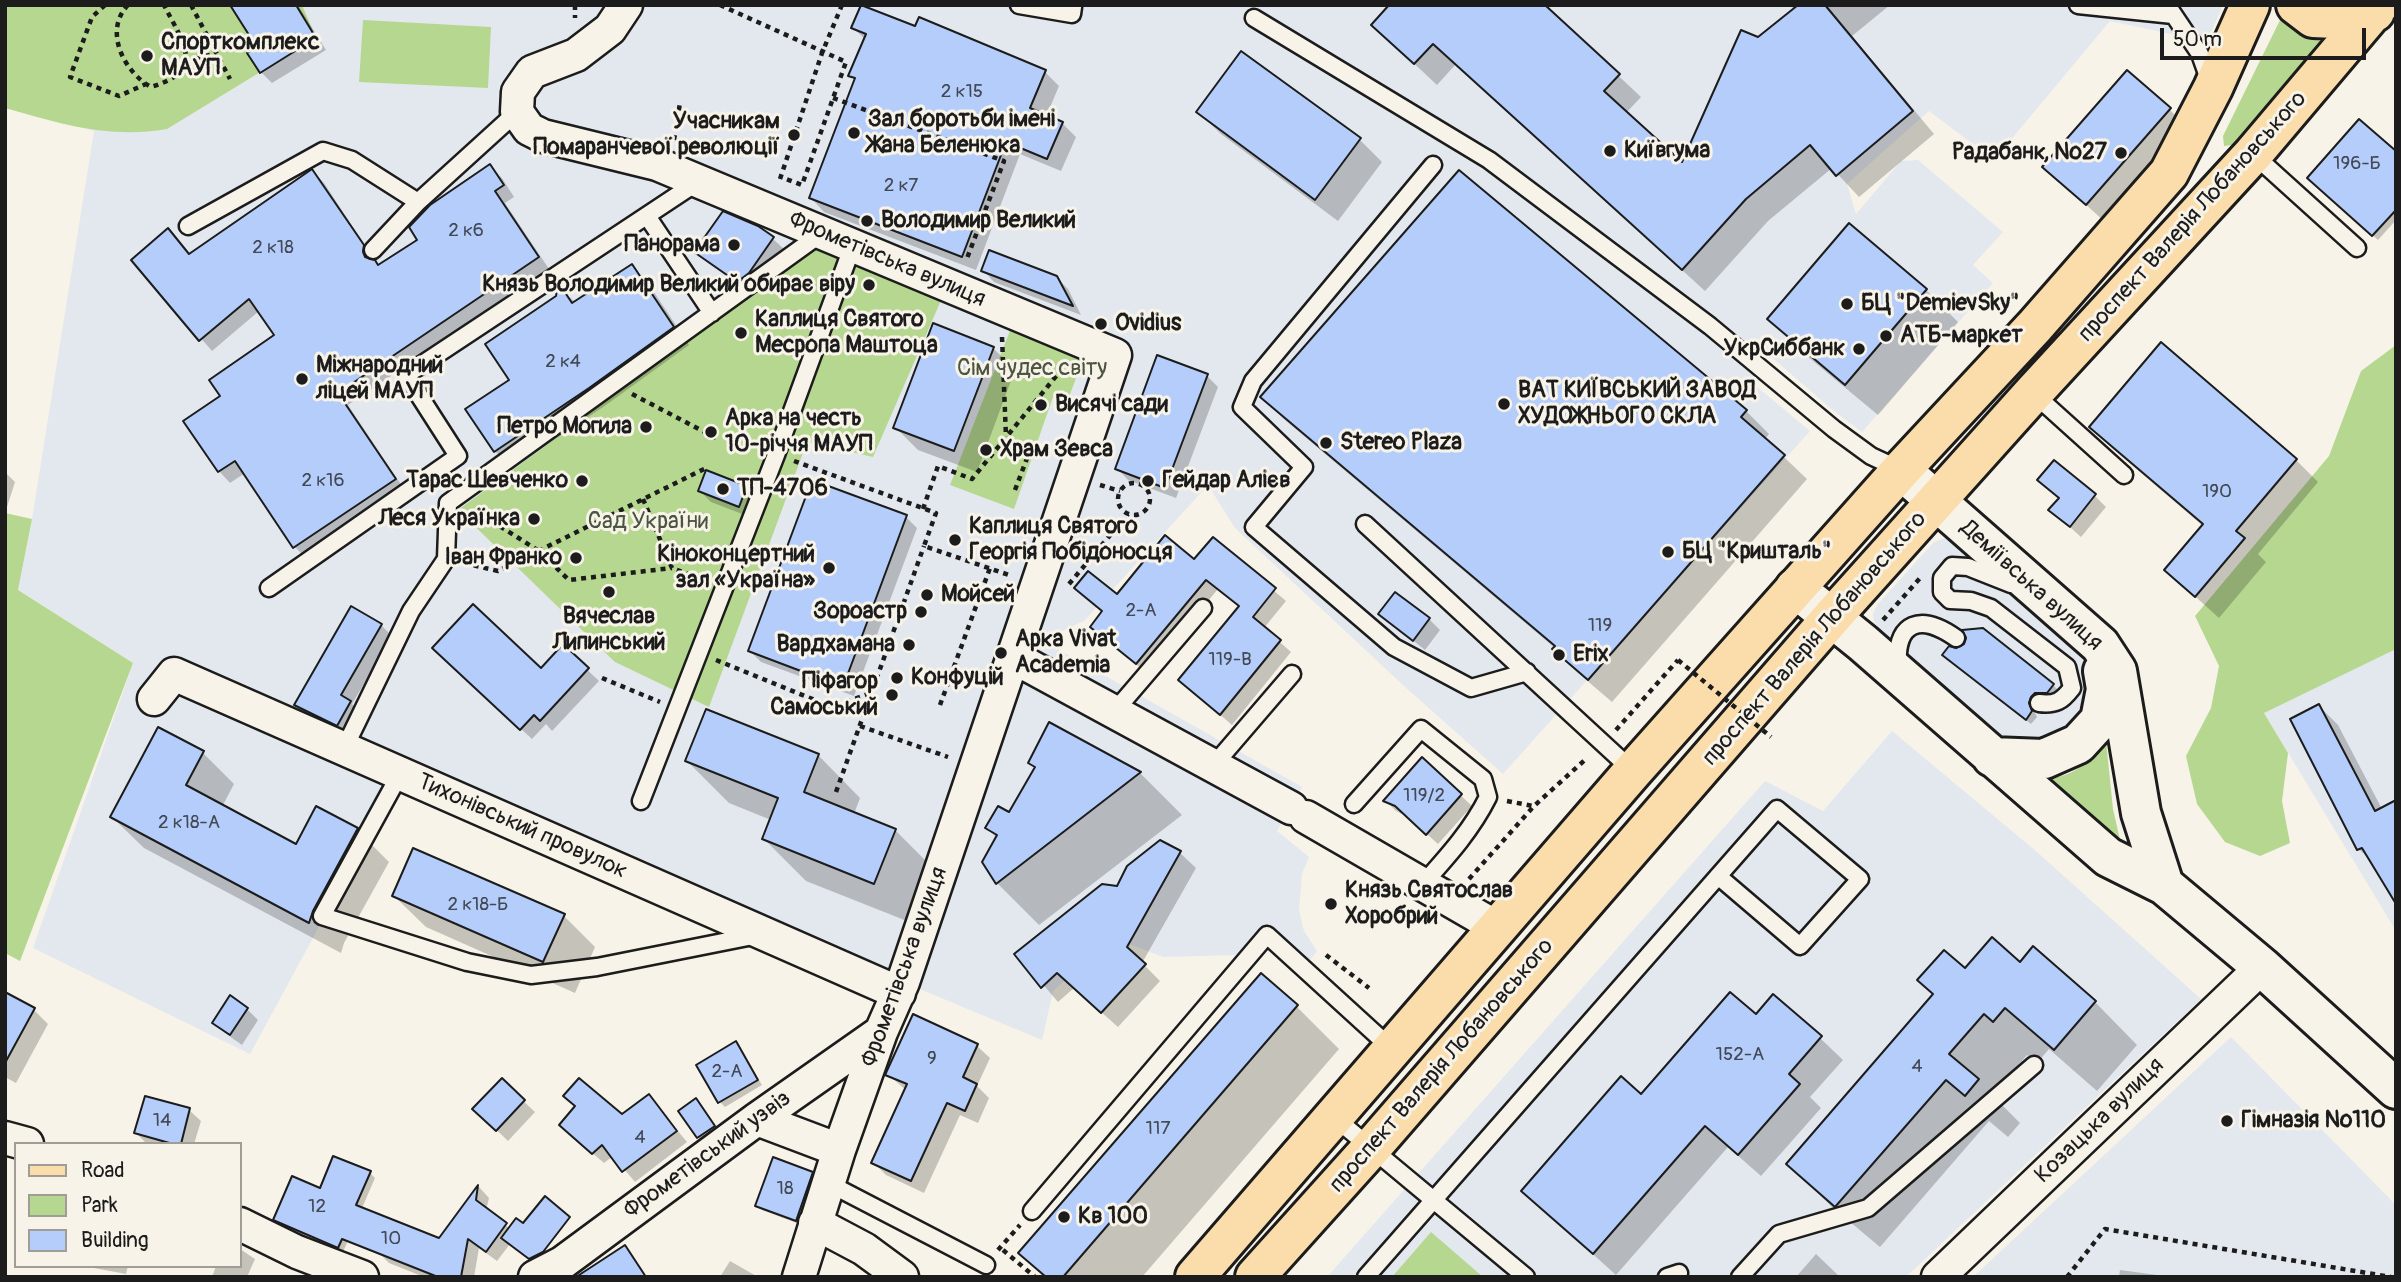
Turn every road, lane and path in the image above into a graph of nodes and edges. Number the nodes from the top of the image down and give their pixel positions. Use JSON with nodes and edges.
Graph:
{"nodes":[{"id":1,"x":105,"y":5,"type":"edge"},
{"id":2,"x":128,"y":5,"type":"edge"},
{"id":3,"x":164,"y":5,"type":"edge"},
{"id":4,"x":191,"y":5,"type":"edge"},
{"id":5,"x":626,"y":5,"type":"edge"},
{"id":6,"x":720,"y":5,"type":"edge"},
{"id":7,"x":842,"y":5,"type":"edge"},
{"id":8,"x":1019,"y":5,"type":"edge"},
{"id":9,"x":2078,"y":5,"type":"edge"},
{"id":10,"x":2250,"y":5,"type":"edge"},
{"id":11,"x":2296,"y":5,"type":"edge"},
{"id":12,"x":1073,"y":8,"type":"dead end"},
{"id":13,"x":2166,"y":8,"type":"edge"},
{"id":14,"x":2377,"y":8,"type":"edge"},
{"id":15,"x":1254,"y":18,"type":"dead end"},
{"id":16,"x":216,"y":52,"type":"junction"},
{"id":17,"x":822,"y":53,"type":"junction"},
{"id":18,"x":186,"y":62,"type":"junction"},
{"id":19,"x":230,"y":79,"type":"dead end"},
{"id":20,"x":146,"y":84,"type":"junction"},
{"id":21,"x":2213,"y":88,"type":"junction"},
{"id":22,"x":833,"y":98,"type":"junction"},
{"id":23,"x":680,"y":103,"type":"dead end"},
{"id":24,"x":517,"y":112,"type":"junction"},
{"id":25,"x":2253,"y":154,"type":"junction"},
{"id":26,"x":1433,"y":165,"type":"dead end"},
{"id":27,"x":669,"y":168,"type":"junction"},
{"id":28,"x":781,"y":177,"type":"junction"},
{"id":29,"x":699,"y":181,"type":"junction"},
{"id":30,"x":418,"y":202,"type":"junction"},
{"id":31,"x":770,"y":211,"type":"junction"},
{"id":32,"x":648,"y":216,"type":"junction"},
{"id":33,"x":188,"y":226,"type":"dead end"},
{"id":34,"x":822,"y":233,"type":"junction"},
{"id":35,"x":853,"y":246,"type":"junction"},
{"id":36,"x":2357,"y":248,"type":"dead end"},
{"id":37,"x":373,"y":250,"type":"dead end"},
{"id":38,"x":966,"y":261,"type":"dead end"},
{"id":39,"x":712,"y":313,"type":"junction"},
{"id":40,"x":1002,"y":335,"type":"dead end"},
{"id":41,"x":1084,"y":342,"type":"junction"},
{"id":42,"x":612,"y":384,"type":"junction"},
{"id":43,"x":2033,"y":393,"type":"junction"},
{"id":44,"x":716,"y":438,"type":"dead end"},
{"id":45,"x":1006,"y":438,"type":"junction"},
{"id":46,"x":776,"y":455,"type":"junction"},
{"id":47,"x":1034,"y":459,"type":"dead end"},
{"id":48,"x":706,"y":468,"type":"dead end"},
{"id":49,"x":1901,"y":470,"type":"junction"},
{"id":50,"x":2124,"y":475,"type":"dead end"},
{"id":51,"x":473,"y":484,"type":"junction"},
{"id":52,"x":1108,"y":487,"type":"dead end"},
{"id":53,"x":1024,"y":488,"type":"dead end"},
{"id":54,"x":1120,"y":491,"type":"junction"},
{"id":55,"x":643,"y":499,"type":"junction"},
{"id":56,"x":1937,"y":500,"type":"junction"},
{"id":57,"x":923,"y":509,"type":"junction"},
{"id":58,"x":1128,"y":514,"type":"junction"},
{"id":59,"x":1366,"y":524,"type":"dead end"},
{"id":60,"x":925,"y":547,"type":"junction"},
{"id":61,"x":539,"y":551,"type":"junction"},
{"id":62,"x":446,"y":559,"type":"junction"},
{"id":63,"x":672,"y":568,"type":"junction"},
{"id":64,"x":990,"y":568,"type":"junction"},
{"id":65,"x":1926,"y":571,"type":"dead end"},
{"id":66,"x":1019,"y":578,"type":"dead end"},
{"id":67,"x":716,"y":584,"type":"dead end"},
{"id":68,"x":269,"y":588,"type":"dead end"},
{"id":69,"x":1796,"y":588,"type":"junction"},
{"id":70,"x":1062,"y":593,"type":"dead end"},
{"id":71,"x":2052,"y":601,"type":"junction"},
{"id":72,"x":1203,"y":608,"type":"dead end"},
{"id":73,"x":1832,"y":617,"type":"junction"},
{"id":74,"x":1874,"y":629,"type":"dead end"},
{"id":75,"x":1956,"y":638,"type":"dead end"},
{"id":76,"x":2100,"y":645,"type":"junction"},
{"id":77,"x":699,"y":653,"type":"junction"},
{"id":78,"x":1013,"y":657,"type":"junction"},
{"id":79,"x":1527,"y":672,"type":"junction"},
{"id":80,"x":1292,"y":674,"type":"dead end"},
{"id":81,"x":1898,"y":675,"type":"junction"},
{"id":82,"x":603,"y":678,"type":"dead end"},
{"id":83,"x":872,"y":693,"type":"junction"},
{"id":84,"x":154,"y":699,"type":"dead end"},
{"id":85,"x":2039,"y":703,"type":"dead end"},
{"id":86,"x":940,"y":705,"type":"dead end"},
{"id":87,"x":677,"y":709,"type":"junction"},
{"id":88,"x":1114,"y":712,"type":"junction"},
{"id":89,"x":860,"y":726,"type":"junction"},
{"id":90,"x":1771,"y":737,"type":"dead end"},
{"id":91,"x":1604,"y":743,"type":"junction"},
{"id":92,"x":344,"y":749,"type":"junction"},
{"id":93,"x":930,"y":751,"type":"dead end"},
{"id":94,"x":1992,"y":757,"type":"junction"},
{"id":95,"x":1213,"y":766,"type":"junction"},
{"id":96,"x":1633,"y":771,"type":"junction"},
{"id":97,"x":400,"y":774,"type":"junction"},
{"id":98,"x":836,"y":793,"type":"dead end"},
{"id":99,"x":641,"y":801,"type":"dead end"},
{"id":100,"x":1354,"y":804,"type":"dead end"},
{"id":101,"x":1718,"y":876,"type":"junction"},
{"id":102,"x":1422,"y":885,"type":"junction"},
{"id":103,"x":2164,"y":885,"type":"junction"},
{"id":104,"x":1449,"y":900,"type":"junction"},
{"id":105,"x":1498,"y":928,"type":"junction"},
{"id":106,"x":763,"y":933,"type":"junction"},
{"id":107,"x":1326,"y":955,"type":"dead end"},
{"id":108,"x":2262,"y":967,"type":"junction"},
{"id":109,"x":1369,"y":988,"type":"dead end"},
{"id":110,"x":899,"y":993,"type":"junction"},
{"id":111,"x":881,"y":1032,"type":"junction"},
{"id":112,"x":1394,"y":1051,"type":"junction"},
{"id":113,"x":2034,"y":1065,"type":"dead end"},
{"id":114,"x":2396,"y":1089,"type":"edge"},
{"id":115,"x":1335,"y":1118,"type":"junction"},
{"id":116,"x":757,"y":1119,"type":"junction"},
{"id":117,"x":1373,"y":1147,"type":"junction"},
{"id":118,"x":839,"y":1150,"type":"junction"},
{"id":119,"x":828,"y":1183,"type":"junction"},
{"id":120,"x":1434,"y":1198,"type":"junction"},
{"id":121,"x":1032,"y":1211,"type":"joint"},
{"id":122,"x":815,"y":1223,"type":"junction"},
{"id":123,"x":242,"y":1225,"type":"edge"},
{"id":124,"x":1000,"y":1248,"type":"junction"},
{"id":125,"x":986,"y":1265,"type":"joint"},
{"id":126,"x":362,"y":1277,"type":"edge"},
{"id":127,"x":534,"y":1277,"type":"edge"},
{"id":128,"x":799,"y":1277,"type":"edge"},
{"id":129,"x":902,"y":1277,"type":"edge"},
{"id":130,"x":1035,"y":1277,"type":"edge"},
{"id":131,"x":1195,"y":1277,"type":"edge"},
{"id":132,"x":1255,"y":1277,"type":"edge"},
{"id":133,"x":1366,"y":1277,"type":"edge"},
{"id":134,"x":1526,"y":1277,"type":"edge"},
{"id":135,"x":1740,"y":1277,"type":"edge"},
{"id":136,"x":1938,"y":1277,"type":"edge"},
{"id":137,"x":2067,"y":1277,"type":"edge"},
{"id":138,"x":2391,"y":1277,"type":"edge"}],
"edges":[{"from":1,"to":20,"type":"path"},
{"from":2,"to":20,"type":"path"},
{"from":3,"to":18,"type":"path"},
{"from":4,"to":16,"type":"path"},
{"from":5,"to":24,"type":"street"},
{"from":6,"to":17,"type":"path"},
{"from":7,"to":17,"type":"path"},
{"from":8,"to":12,"type":"lane"},
{"from":9,"to":13,"type":"lane"},
{"from":10,"to":21,"type":"main road","name":"проспект Валерія Лобановського"},
{"from":11,"to":14,"type":"main road"},
{"from":13,"to":21,"type":"lane"},
{"from":14,"to":25,"type":"main road","name":"проспект Валерія Лобановського"},
{"from":15,"to":49,"type":"lane"},
{"from":16,"to":18,"type":"path"},
{"from":16,"to":19,"type":"path"},
{"from":17,"to":22,"type":"path"},
{"from":17,"to":28,"type":"path"},
{"from":18,"to":20,"type":"path"},
{"from":21,"to":49,"type":"main road","name":"проспект Валерія Лобановського"},
{"from":22,"to":28,"type":"path"},
{"from":22,"to":38,"type":"path"},
{"from":23,"to":27,"type":"path"},
{"from":24,"to":27,"type":"street","name":"Фрометівська вулиця"},
{"from":24,"to":30,"type":"lane"},
{"from":25,"to":36,"type":"lane"},
{"from":25,"to":43,"type":"main road","name":"проспект Валерія Лобановського"},
{"from":26,"to":79,"type":"lane"},
{"from":27,"to":29,"type":"street","name":"Фрометівська вулиця"},
{"from":28,"to":31,"type":"path"},
{"from":29,"to":31,"type":"street","name":"Фрометівська вулиця"},
{"from":29,"to":32,"type":"lane"},
{"from":30,"to":33,"type":"lane"},
{"from":30,"to":37,"type":"lane"},
{"from":31,"to":34,"type":"street","name":"Фрометівська вулиця"},
{"from":32,"to":39,"type":"lane"},
{"from":32,"to":68,"type":"lane"},
{"from":34,"to":35,"type":"street","name":"Фрометівська вулиця"},
{"from":34,"to":39,"type":"lane"},
{"from":35,"to":41,"type":"street","name":"Фрометівська вулиця"},
{"from":35,"to":46,"type":"lane"},
{"from":39,"to":42,"type":"lane"},
{"from":40,"to":45,"type":"path"},
{"from":41,"to":45,"type":"path"},
{"from":41,"to":78,"type":"street","name":"Фрометівська вулиця"},
{"from":42,"to":44,"type":"path"},
{"from":42,"to":51,"type":"lane"},
{"from":43,"to":50,"type":"lane"},
{"from":43,"to":56,"type":"main road","name":"проспект Валерія Лобановського"},
{"from":45,"to":57,"type":"path"},
{"from":46,"to":57,"type":"path"},
{"from":46,"to":77,"type":"lane"},
{"from":47,"to":53,"type":"path"},
{"from":48,"to":55,"type":"path"},
{"from":49,"to":56,"type":"street","name":"Деміївська вулиця"},
{"from":49,"to":69,"type":"main road","name":"проспект Валерія Лобановського"},
{"from":51,"to":61,"type":"path"},
{"from":51,"to":62,"type":"lane"},
{"from":52,"to":54,"type":"path"},
{"from":54,"to":58,"type":"path"},
{"from":54,"to":58,"type":"path"},
{"from":55,"to":61,"type":"path"},
{"from":55,"to":63,"type":"path"},
{"from":56,"to":71,"type":"street","name":"Деміївська вулиця"},
{"from":56,"to":73,"type":"main road","name":"проспект Валерія Лобановського"},
{"from":57,"to":60,"type":"path"},
{"from":58,"to":70,"type":"path"},
{"from":59,"to":79,"type":"lane"},
{"from":60,"to":64,"type":"path"},
{"from":60,"to":83,"type":"path"},
{"from":61,"to":62,"type":"path"},
{"from":61,"to":63,"type":"path"},
{"from":62,"to":92,"type":"lane"},
{"from":63,"to":67,"type":"path"},
{"from":64,"to":66,"type":"path"},
{"from":64,"to":86,"type":"path"},
{"from":65,"to":74,"type":"path"},
{"from":69,"to":73,"type":"street"},
{"from":69,"to":96,"type":"main road","name":"проспект Валерія Лобановського"},
{"from":71,"to":76,"type":"street","name":"Деміївська вулиця"},
{"from":71,"to":85,"type":"lane"},
{"from":72,"to":88,"type":"lane"},
{"from":73,"to":81,"type":"street"},
{"from":73,"to":117,"type":"main road","name":"проспект Валерія Лобановського"},
{"from":75,"to":81,"type":"lane"},
{"from":76,"to":94,"type":"street"},
{"from":76,"to":103,"type":"street","name":"Деміївська вулиця"},
{"from":77,"to":83,"type":"path"},
{"from":77,"to":87,"type":"lane"},
{"from":78,"to":88,"type":"street"},
{"from":78,"to":110,"type":"street","name":"Фрометівська вулиця"},
{"from":79,"to":91,"type":"lane"},
{"from":80,"to":95,"type":"lane"},
{"from":81,"to":94,"type":"street"},
{"from":82,"to":87,"type":"path"},
{"from":83,"to":89,"type":"path"},
{"from":84,"to":92,"type":"street","name":"Тихонівський провулок"},
{"from":87,"to":99,"type":"lane"},
{"from":88,"to":95,"type":"street"},
{"from":89,"to":93,"type":"path"},
{"from":89,"to":98,"type":"path"},
{"from":90,"to":91,"type":"path","bridge":true},
{"from":91,"to":96,"type":"lane"},
{"from":91,"to":104,"type":"path"},
{"from":92,"to":97,"type":"street","name":"Тихонівський провулок"},
{"from":94,"to":103,"type":"street"},
{"from":95,"to":102,"type":"street"},
{"from":96,"to":105,"type":"main road","name":"проспект Валерія Лобановського"},
{"from":97,"to":106,"type":"street","name":"Тихонівський провулок"},
{"from":97,"to":106,"type":"lane"},
{"from":100,"to":102,"type":"lane"},
{"from":101,"to":101,"type":"lane"},
{"from":101,"to":120,"type":"lane"},
{"from":102,"to":104,"type":"street"},
{"from":103,"to":108,"type":"street"},
{"from":104,"to":105,"type":"street"},
{"from":105,"to":112,"type":"main road","name":"проспект Валерія Лобановського"},
{"from":106,"to":110,"type":"street","name":"Тихонівський провулок"},
{"from":107,"to":109,"type":"path"},
{"from":108,"to":114,"type":"street"},
{"from":108,"to":136,"type":"street","name":"Козацька вулиця"},
{"from":110,"to":111,"type":"street","name":"Фрометівська вулиця"},
{"from":111,"to":116,"type":"street","name":"Фрометівський узвіз"},
{"from":111,"to":118,"type":"street","name":"Фрометівська вулиця"},
{"from":112,"to":115,"type":"main road","name":"проспект Валерія Лобановського"},
{"from":112,"to":121,"type":"lane"},
{"from":113,"to":135,"type":"lane"},
{"from":115,"to":117,"type":"lane"},
{"from":115,"to":131,"type":"main road","name":"проспект Валерія Лобановського"},
{"from":116,"to":118,"type":"street"},
{"from":116,"to":127,"type":"street","name":"Фрометівський узвіз"},
{"from":117,"to":120,"type":"lane"},
{"from":117,"to":132,"type":"main road","name":"проспект Валерія Лобановського"},
{"from":118,"to":119,"type":"street","name":"Фрометівська вулиця"},
{"from":119,"to":122,"type":"street","name":"Фрометівська вулиця"},
{"from":119,"to":125,"type":"lane"},
{"from":120,"to":133,"type":"lane"},
{"from":120,"to":134,"type":"lane"},
{"from":121,"to":124,"type":"path"},
{"from":122,"to":128,"type":"street","name":"Фрометівська вулиця"},
{"from":122,"to":129,"type":"street"},
{"from":123,"to":126,"type":"street"},
{"from":124,"to":125,"type":"path"},
{"from":124,"to":130,"type":"path"},
{"from":137,"to":138,"type":"path"}]}
